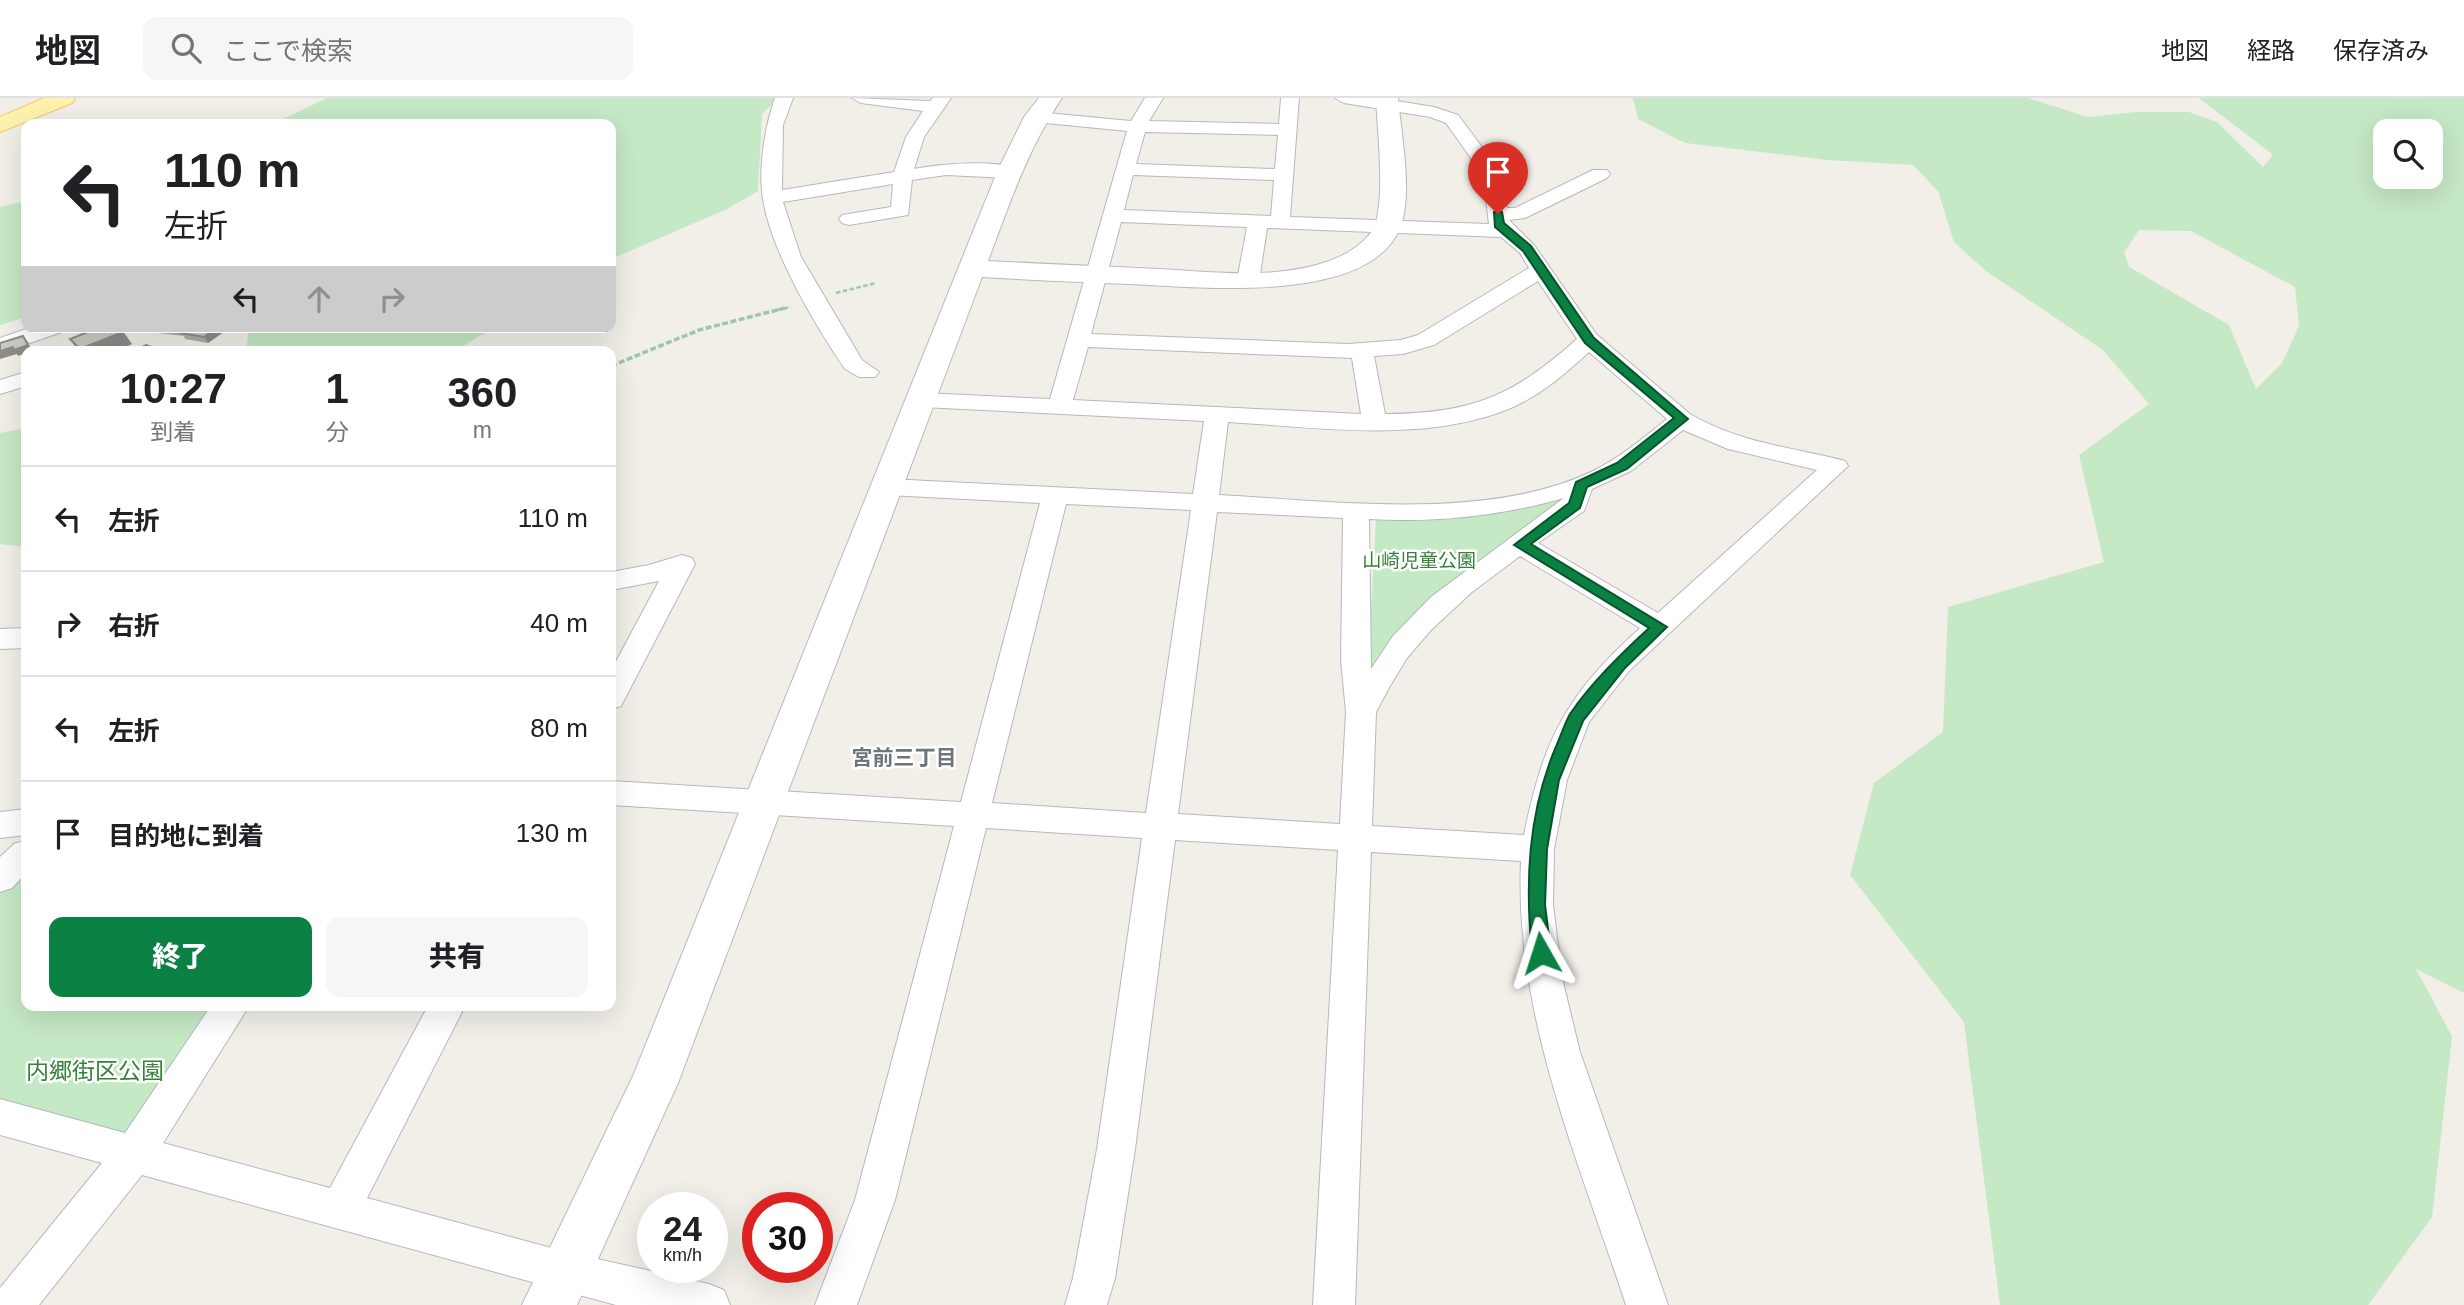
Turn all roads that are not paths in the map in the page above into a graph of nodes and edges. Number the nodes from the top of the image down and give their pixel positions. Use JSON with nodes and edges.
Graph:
{"nodes":[{"id":1,"x":64,"y":98,"type":"edge"},
{"id":2,"x":784,"y":98,"type":"edge"},
{"id":3,"x":861,"y":98,"type":"edge"},
{"id":4,"x":1154,"y":98,"type":"edge"},
{"id":5,"x":1290,"y":98,"type":"edge"},
{"id":6,"x":1344,"y":98,"type":"edge"},
{"id":7,"x":1387,"y":101,"type":"edge"},
{"id":8,"x":939,"y":102,"type":"edge"},
{"id":9,"x":1044,"y":107,"type":"edge"},
{"id":10,"x":0,"y":125,"type":"edge"},
{"id":11,"x":1138,"y":126,"type":"junction"},
{"id":12,"x":1287,"y":130,"type":"junction"},
{"id":13,"x":1126,"y":169,"type":"junction"},
{"id":14,"x":1009,"y":172,"type":"junction"},
{"id":15,"x":1600,"y":174,"type":"dead end"},
{"id":16,"x":1283,"y":175,"type":"junction"},
{"id":17,"x":901,"y":177,"type":"junction"},
{"id":18,"x":772,"y":198,"type":"junction"},
{"id":19,"x":1113,"y":216,"type":"junction"},
{"id":20,"x":849,"y":219,"type":"dead end"},
{"id":21,"x":1258,"y":222,"type":"junction"},
{"id":22,"x":1502,"y":222,"type":"junction"},
{"id":23,"x":1280,"y":223,"type":"junction"},
{"id":24,"x":1387,"y":226,"type":"junction"},
{"id":25,"x":974,"y":269,"type":"junction"},
{"id":26,"x":1541,"y":270,"type":"junction"},
{"id":27,"x":1097,"y":274,"type":"junction"},
{"id":28,"x":1248,"y":281,"type":"junction"},
{"id":29,"x":37,"y":333,"type":"edge"},
{"id":30,"x":1079,"y":340,"type":"junction"},
{"id":31,"x":1590,"y":340,"type":"junction"},
{"id":32,"x":0,"y":346,"type":"edge"},
{"id":33,"x":1362,"y":350,"type":"junction"},
{"id":34,"x":867,"y":372,"type":"dead end"},
{"id":35,"x":21,"y":381,"type":"edge"},
{"id":36,"x":0,"y":387,"type":"edge"},
{"id":37,"x":923,"y":400,"type":"junction"},
{"id":38,"x":1060,"y":407,"type":"junction"},
{"id":39,"x":1217,"y":414,"type":"junction"},
{"id":40,"x":1682,"y":419,"type":"junction"},
{"id":41,"x":1374,"y":421,"type":"junction"},
{"id":42,"x":1580,"y":485,"type":"junction"},
{"id":43,"x":888,"y":487,"type":"junction"},
{"id":44,"x":1055,"y":495,"type":"junction"},
{"id":45,"x":1205,"y":503,"type":"junction"},
{"id":46,"x":1356,"y":510,"type":"junction"},
{"id":47,"x":1521,"y":545,"type":"junction"},
{"id":48,"x":616,"y":580,"type":"edge"},
{"id":49,"x":1660,"y":627,"type":"junction"},
{"id":50,"x":21,"y":638,"type":"edge"},
{"id":51,"x":0,"y":639,"type":"edge"},
{"id":52,"x":616,"y":689,"type":"edge"},
{"id":53,"x":1361,"y":712,"type":"junction"},
{"id":54,"x":616,"y":793,"type":"edge"},
{"id":55,"x":766,"y":802,"type":"junction"},
{"id":56,"x":974,"y":814,"type":"junction"},
{"id":57,"x":21,"y":823,"type":"edge"},
{"id":58,"x":0,"y":825,"type":"edge"},
{"id":59,"x":1161,"y":826,"type":"junction"},
{"id":60,"x":1356,"y":838,"type":"junction"},
{"id":61,"x":1538,"y":849,"type":"junction"},
{"id":62,"x":21,"y":858,"type":"edge"},
{"id":63,"x":0,"y":878,"type":"edge"},
{"id":64,"x":228,"y":1011,"type":"edge"},
{"id":65,"x":444,"y":1011,"type":"edge"},
{"id":66,"x":0,"y":1117,"type":"edge"},
{"id":67,"x":133,"y":1155,"type":"junction"},
{"id":68,"x":339,"y":1211,"type":"junction"},
{"id":69,"x":557,"y":1289,"type":"edge"},
{"id":70,"x":13,"y":1305,"type":"edge"},
{"id":71,"x":709,"y":1305,"type":"edge"},
{"id":72,"x":836,"y":1305,"type":"edge"},
{"id":73,"x":1086,"y":1305,"type":"edge"},
{"id":74,"x":1334,"y":1305,"type":"edge"},
{"id":75,"x":1647,"y":1305,"type":"edge"}],
"edges":[{"from":1,"to":10,"type":"main road"},
{"from":2,"to":18,"type":"street"},
{"from":3,"to":8,"type":"street"},
{"from":4,"to":11,"type":"street"},
{"from":5,"to":12,"type":"street"},
{"from":6,"to":7,"type":"street"},
{"from":7,"to":22,"type":"street"},
{"from":7,"to":24,"type":"street"},
{"from":8,"to":17,"type":"street"},
{"from":9,"to":11,"type":"street"},
{"from":9,"to":14,"type":"street"},
{"from":11,"to":12,"type":"street"},
{"from":11,"to":13,"type":"street"},
{"from":12,"to":16,"type":"street"},
{"from":13,"to":16,"type":"street"},
{"from":13,"to":19,"type":"street"},
{"from":14,"to":17,"type":"street"},
{"from":14,"to":25,"type":"street"},
{"from":15,"to":22,"type":"street"},
{"from":16,"to":23,"type":"street"},
{"from":17,"to":18,"type":"street"},
{"from":17,"to":20,"type":"street"},
{"from":18,"to":34,"type":"street"},
{"from":19,"to":21,"type":"street"},
{"from":19,"to":27,"type":"street"},
{"from":21,"to":23,"type":"street"},
{"from":21,"to":28,"type":"street"},
{"from":22,"to":24,"type":"street"},
{"from":22,"to":26,"type":"street"},
{"from":23,"to":24,"type":"street"},
{"from":24,"to":28,"type":"street"},
{"from":25,"to":27,"type":"street"},
{"from":25,"to":37,"type":"street"},
{"from":26,"to":31,"type":"street"},
{"from":26,"to":33,"type":"street"},
{"from":27,"to":28,"type":"street"},
{"from":27,"to":30,"type":"street"},
{"from":29,"to":32,"type":"street"},
{"from":30,"to":33,"type":"street"},
{"from":30,"to":38,"type":"street"},
{"from":31,"to":40,"type":"street"},
{"from":31,"to":41,"type":"street"},
{"from":33,"to":41,"type":"street"},
{"from":35,"to":36,"type":"street"},
{"from":37,"to":38,"type":"street"},
{"from":37,"to":43,"type":"street"},
{"from":38,"to":39,"type":"street"},
{"from":39,"to":41,"type":"street"},
{"from":39,"to":45,"type":"street"},
{"from":40,"to":42,"type":"street"},
{"from":40,"to":49,"type":"street"},
{"from":42,"to":46,"type":"street"},
{"from":42,"to":47,"type":"street"},
{"from":43,"to":44,"type":"street"},
{"from":43,"to":55,"type":"street"},
{"from":44,"to":45,"type":"street"},
{"from":44,"to":56,"type":"street"},
{"from":45,"to":46,"type":"street"},
{"from":45,"to":59,"type":"street"},
{"from":46,"to":53,"type":"street"},
{"from":47,"to":49,"type":"street"},
{"from":47,"to":53,"type":"street"},
{"from":48,"to":52,"type":"street"},
{"from":49,"to":61,"type":"street"},
{"from":50,"to":51,"type":"street"},
{"from":53,"to":60,"type":"street"},
{"from":54,"to":55,"type":"street"},
{"from":55,"to":56,"type":"street"},
{"from":55,"to":69,"type":"street"},
{"from":56,"to":59,"type":"street"},
{"from":56,"to":72,"type":"street"},
{"from":57,"to":58,"type":"street"},
{"from":59,"to":60,"type":"street"},
{"from":59,"to":73,"type":"street"},
{"from":60,"to":61,"type":"street"},
{"from":60,"to":74,"type":"street"},
{"from":61,"to":75,"type":"street"},
{"from":62,"to":63,"type":"street"},
{"from":64,"to":67,"type":"street"},
{"from":65,"to":68,"type":"street"},
{"from":66,"to":67,"type":"street"},
{"from":67,"to":68,"type":"street"},
{"from":67,"to":70,"type":"street"},
{"from":68,"to":69,"type":"street"},
{"from":69,"to":71,"type":"street"}]}
